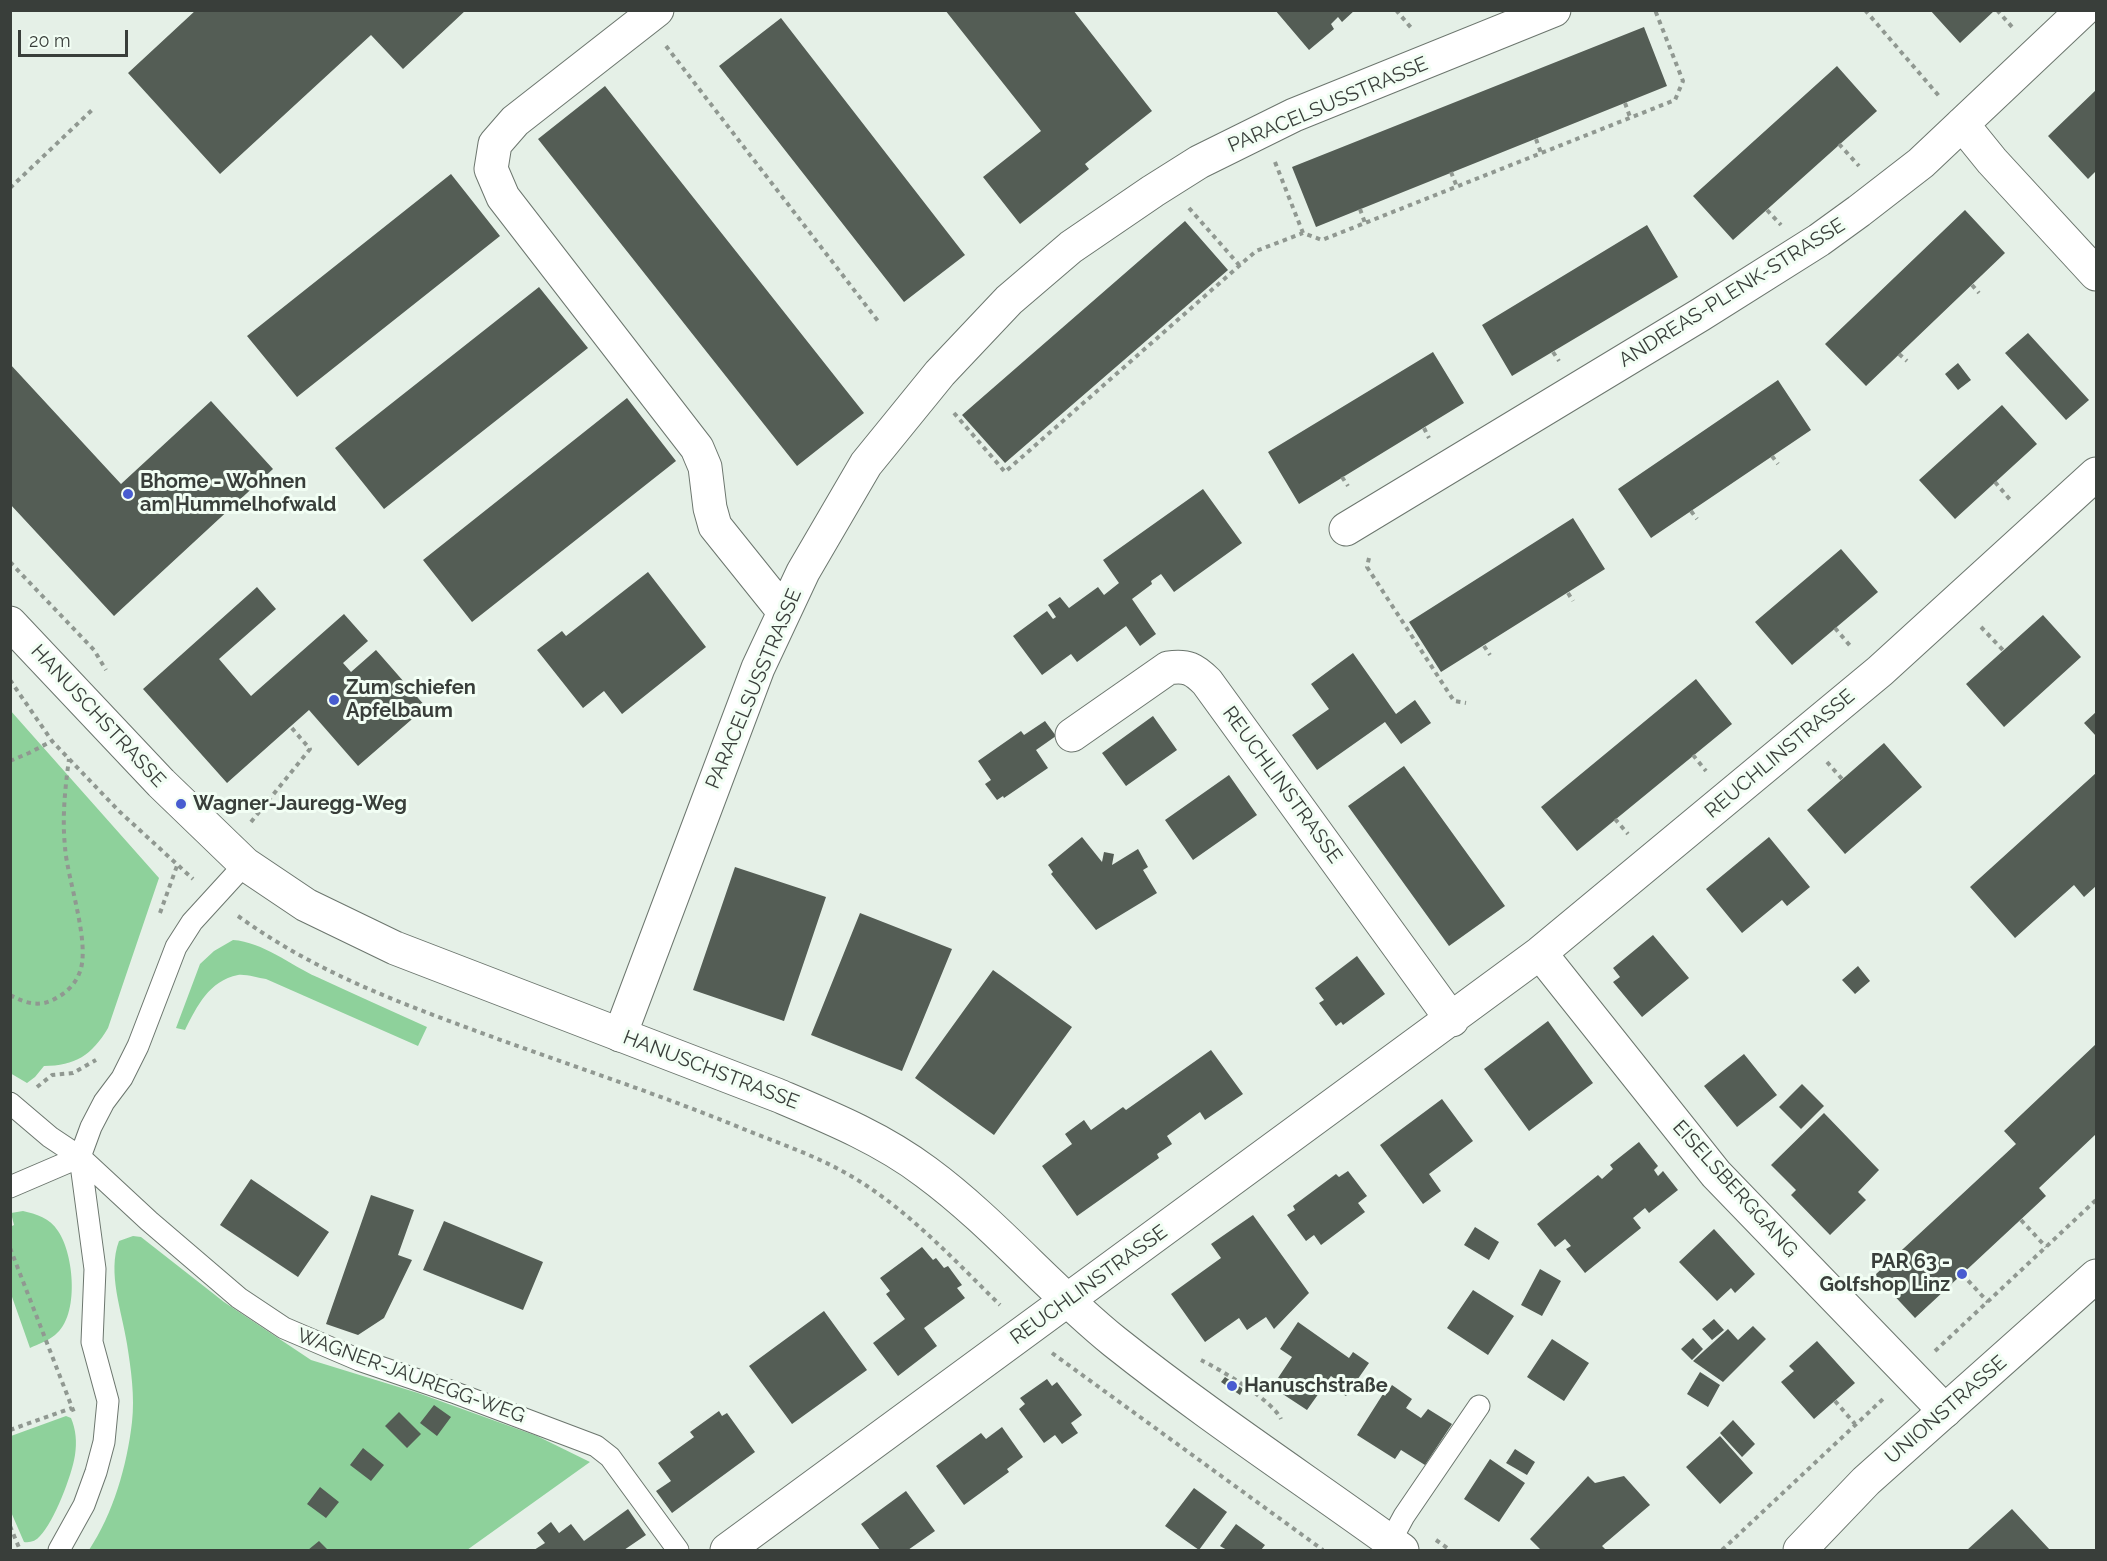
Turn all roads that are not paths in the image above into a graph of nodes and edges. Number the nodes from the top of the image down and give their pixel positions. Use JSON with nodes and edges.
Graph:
{"nodes":[{"id":1,"x":1554,"y":10,"type":"edge"},
{"id":2,"x":2083,"y":10,"type":"edge"},
{"id":3,"x":651,"y":15,"type":"edge"},
{"id":4,"x":1954,"y":114,"type":"junction"},
{"id":5,"x":2097,"y":274,"type":"edge"},
{"id":6,"x":2097,"y":474,"type":"edge"},
{"id":7,"x":1346,"y":529,"type":"dead end"},
{"id":8,"x":784,"y":612,"type":"junction"},
{"id":9,"x":10,"y":623,"type":"edge"},
{"id":10,"x":1072,"y":735,"type":"dead end"},
{"id":11,"x":245,"y":864,"type":"junction"},
{"id":12,"x":1540,"y":953,"type":"junction"},
{"id":13,"x":1452,"y":1020,"type":"junction"},
{"id":14,"x":620,"y":1035,"type":"junction"},
{"id":15,"x":12,"y":1105,"type":"edge"},
{"id":16,"x":80,"y":1157,"type":"junction"},
{"id":17,"x":10,"y":1187,"type":"edge"},
{"id":18,"x":2097,"y":1276,"type":"edge"},
{"id":19,"x":1067,"y":1301,"type":"junction"},
{"id":20,"x":1479,"y":1406,"type":"dead end"},
{"id":21,"x":1945,"y":1411,"type":"junction"},
{"id":22,"x":1396,"y":1546,"type":"edge"},
{"id":23,"x":59,"y":1551,"type":"edge"},
{"id":24,"x":678,"y":1551,"type":"edge"},
{"id":25,"x":727,"y":1551,"type":"edge"},
{"id":26,"x":1800,"y":1551,"type":"edge"}],
"edges":[{"from":1,"to":8,"type":"street","name":"PARACELSUSSTRASSE"},
{"from":2,"to":4,"type":"street","name":"ANDREAS-PLENK-STRASSE"},
{"from":3,"to":8,"type":"street"},
{"from":4,"to":5,"type":"street"},
{"from":4,"to":7,"type":"street","name":"ANDREAS-PLENK-STRASSE"},
{"from":6,"to":12,"type":"street","name":"REUCHLINSTRASSE"},
{"from":8,"to":14,"type":"street","name":"PARACELSUSSTRASSE"},
{"from":9,"to":11,"type":"street","name":"HANUSCHSTRASSE"},
{"from":10,"to":13,"type":"street","name":"REUCHLINSTRASSE"},
{"from":11,"to":14,"type":"street","name":"HANUSCHSTRASSE"},
{"from":11,"to":16,"type":"lane"},
{"from":12,"to":13,"type":"street","name":"REUCHLINSTRASSE"},
{"from":12,"to":21,"type":"street","name":"EISELSBERGGANG"},
{"from":13,"to":19,"type":"street","name":"REUCHLINSTRASSE"},
{"from":14,"to":19,"type":"street","name":"HANUSCHSTRASSE"},
{"from":15,"to":16,"type":"lane","name":"WAGNER-JAUREGG-WEG"},
{"from":16,"to":17,"type":"lane"},
{"from":16,"to":23,"type":"lane"},
{"from":16,"to":24,"type":"lane","name":"WAGNER-JAUREGG-WEG"},
{"from":18,"to":21,"type":"street","name":"UNIONSTRASSE"},
{"from":19,"to":22,"type":"street","name":"HANUSCHSTRASSE"},
{"from":19,"to":25,"type":"street","name":"REUCHLINSTRASSE"},
{"from":20,"to":22,"type":"lane"},
{"from":21,"to":26,"type":"street","name":"UNIONSTRASSE"}]}
